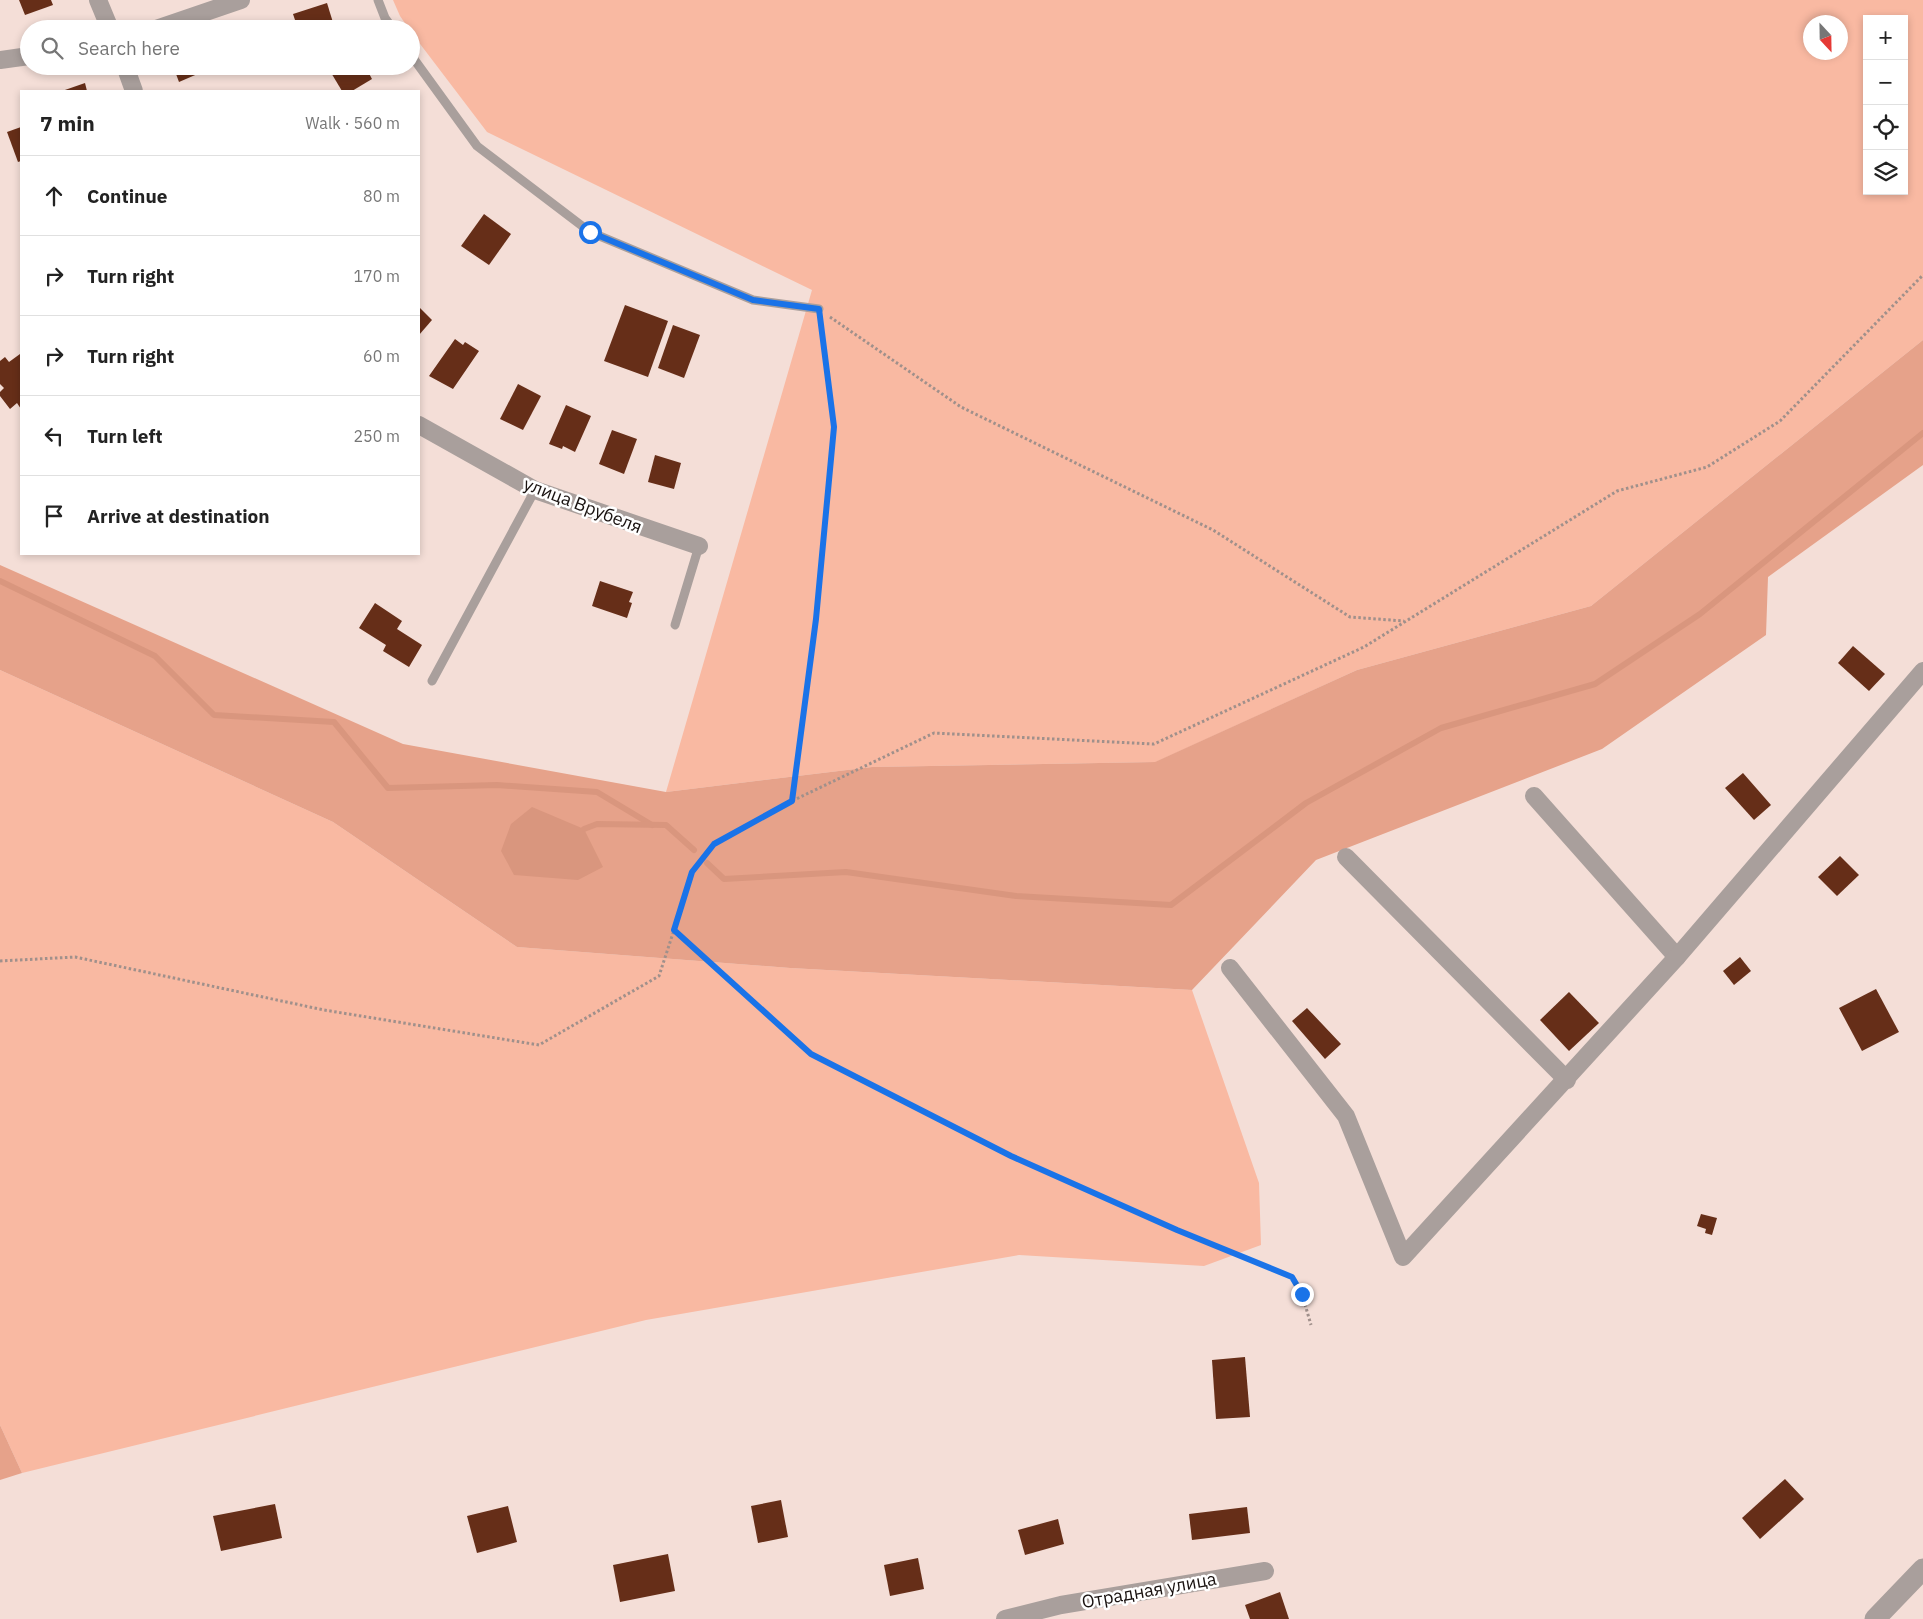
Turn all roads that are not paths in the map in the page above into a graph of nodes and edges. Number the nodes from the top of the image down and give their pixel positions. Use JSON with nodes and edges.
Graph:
{"nodes":[{"id":1,"x":98,"y":0,"type":"edge"},
{"id":2,"x":242,"y":0,"type":"edge"},
{"id":3,"x":378,"y":0,"type":"edge"},
{"id":4,"x":106,"y":20,"type":"edge"},
{"id":5,"x":183,"y":20,"type":"edge"},
{"id":6,"x":386,"y":20,"type":"edge"},
{"id":7,"x":20,"y":57,"type":"edge"},
{"id":8,"x":0,"y":60,"type":"edge"},
{"id":9,"x":420,"y":67,"type":"edge"},
{"id":10,"x":128,"y":75,"type":"edge"},
{"id":11,"x":134,"y":90,"type":"edge"},
{"id":12,"x":819,"y":309,"type":"road end"},
{"id":13,"x":420,"y":426,"type":"edge"},
{"id":14,"x":535,"y":490,"type":"junction"},
{"id":15,"x":699,"y":546,"type":"joint"},
{"id":16,"x":675,"y":625,"type":"dead end"},
{"id":17,"x":1923,"y":671,"type":"edge"},
{"id":18,"x":432,"y":681,"type":"dead end"},
{"id":19,"x":1534,"y":796,"type":"dead end"},
{"id":20,"x":1346,"y":856,"type":"dead end"},
{"id":21,"x":1677,"y":957,"type":"junction"},
{"id":22,"x":1230,"y":968,"type":"dead end"},
{"id":23,"x":1567,"y":1080,"type":"junction"},
{"id":24,"x":1923,"y":1569,"type":"edge"},
{"id":25,"x":1266,"y":1571,"type":"dead end"},
{"id":26,"x":1005,"y":1619,"type":"edge"},
{"id":27,"x":1875,"y":1619,"type":"edge"}],
"edges":[{"from":1,"to":4,"type":"street"},
{"from":2,"to":5,"type":"street"},
{"from":3,"to":6,"type":"lane"},
{"from":7,"to":8,"type":"street"},
{"from":9,"to":12,"type":"lane"},
{"from":10,"to":11,"type":"street"},
{"from":13,"to":14,"type":"street","name":"улица Врубеля"},
{"from":14,"to":15,"type":"street","name":"улица Врубеля"},
{"from":14,"to":18,"type":"lane"},
{"from":15,"to":16,"type":"lane"},
{"from":17,"to":21,"type":"street"},
{"from":19,"to":21,"type":"street"},
{"from":20,"to":23,"type":"street"},
{"from":21,"to":23,"type":"street"},
{"from":22,"to":23,"type":"street"},
{"from":24,"to":27,"type":"street"},
{"from":25,"to":26,"type":"street","name":"Отрадная улица"}]}
